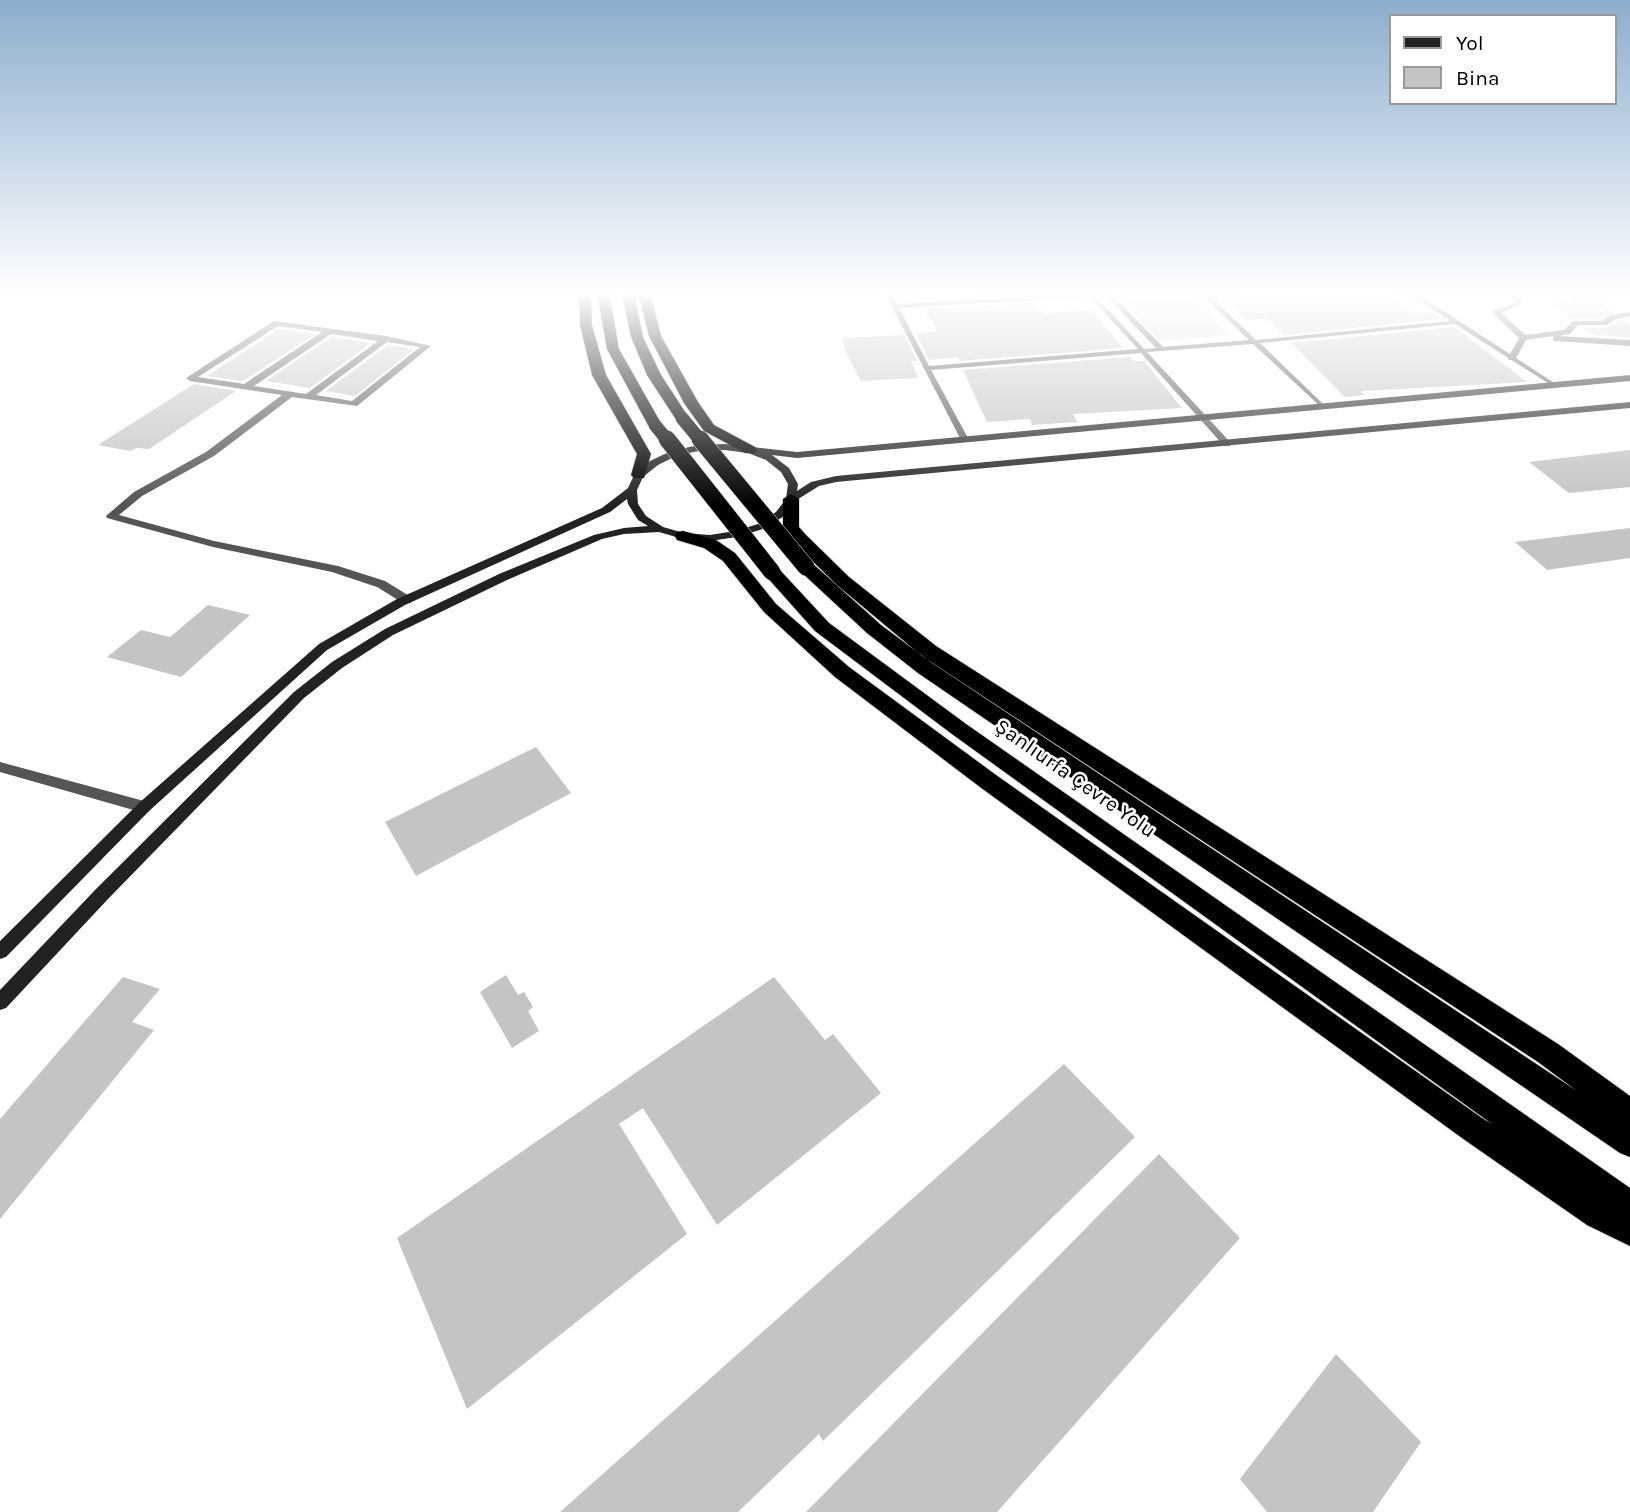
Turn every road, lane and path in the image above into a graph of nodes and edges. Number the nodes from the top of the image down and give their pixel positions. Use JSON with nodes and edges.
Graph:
{"nodes":[{"id":1,"x":212,"y":364,"type":"edge"},
{"id":2,"x":281,"y":364,"type":"edge"},
{"id":3,"x":353,"y":364,"type":"edge"},
{"id":4,"x":404,"y":364,"type":"edge"},
{"id":5,"x":596,"y":364,"type":"edge"},
{"id":6,"x":621,"y":364,"type":"edge"},
{"id":7,"x":649,"y":364,"type":"edge"},
{"id":8,"x":670,"y":364,"type":"edge"},
{"id":9,"x":925,"y":364,"type":"edge"},
{"id":10,"x":984,"y":364,"type":"edge"},
{"id":11,"x":1155,"y":364,"type":"edge"},
{"id":12,"x":1277,"y":364,"type":"edge"},
{"id":13,"x":1521,"y":364,"type":"edge"},
{"id":14,"x":927,"y":368,"type":"junction"},
{"id":15,"x":1630,"y":378,"type":"edge"},
{"id":16,"x":1556,"y":386,"type":"junction"},
{"id":17,"x":246,"y":387,"type":"junction"},
{"id":18,"x":290,"y":394,"type":"junction"},
{"id":19,"x":308,"y":397,"type":"junction"},
{"id":20,"x":1630,"y":404,"type":"edge"},
{"id":21,"x":1321,"y":405,"type":"junction"},
{"id":22,"x":1203,"y":417,"type":"junction"},
{"id":23,"x":964,"y":438,"type":"junction"},
{"id":24,"x":1227,"y":444,"type":"junction"},
{"id":25,"x":750,"y":450,"type":"junction"},
{"id":26,"x":639,"y":475,"type":"junction"},
{"id":27,"x":632,"y":490,"type":"junction"},
{"id":28,"x":791,"y":499,"type":"junction"},
{"id":29,"x":660,"y":529,"type":"junction"},
{"id":30,"x":683,"y":536,"type":"junction"},
{"id":31,"x":407,"y":600,"type":"junction"},
{"id":32,"x":0,"y":767,"type":"edge"},
{"id":33,"x":144,"y":807,"type":"junction"},
{"id":34,"x":0,"y":952,"type":"edge"},
{"id":35,"x":0,"y":1002,"type":"edge"},
{"id":36,"x":1630,"y":1113,"type":"edge"},
{"id":37,"x":1630,"y":1143,"type":"edge"},
{"id":38,"x":1630,"y":1206,"type":"edge"},
{"id":39,"x":1630,"y":1231,"type":"edge"}],
"edges":[{"from":1,"to":17,"type":"street"},
{"from":2,"to":17,"type":"street"},
{"from":3,"to":19,"type":"street"},
{"from":4,"to":19,"type":"street"},
{"from":5,"to":26,"type":"highway"},
{"from":6,"to":38,"type":"highway","name":"Şanlıurfa Çevre Yolu","bridge":true},
{"from":7,"to":37,"type":"highway","name":"Şanlıurfa Çevre Yolu","bridge":true},
{"from":8,"to":25,"type":"highway"},
{"from":9,"to":14,"type":"lane"},
{"from":10,"to":14,"type":"lane"},
{"from":11,"to":22,"type":"lane"},
{"from":12,"to":21,"type":"lane"},
{"from":13,"to":16,"type":"lane"},
{"from":14,"to":23,"type":"lane"},
{"from":15,"to":16,"type":"street"},
{"from":16,"to":21,"type":"street"},
{"from":17,"to":18,"type":"street"},
{"from":18,"to":19,"type":"street"},
{"from":18,"to":31,"type":"street"},
{"from":20,"to":24,"type":"street"},
{"from":21,"to":22,"type":"street"},
{"from":22,"to":23,"type":"street"},
{"from":22,"to":24,"type":"lane"},
{"from":23,"to":25,"type":"street"},
{"from":24,"to":28,"type":"street"},
{"from":25,"to":26,"type":"street"},
{"from":25,"to":28,"type":"street"},
{"from":26,"to":27,"type":"street"},
{"from":27,"to":29,"type":"street"},
{"from":27,"to":31,"type":"street"},
{"from":28,"to":30,"type":"street"},
{"from":28,"to":36,"type":"highway"},
{"from":29,"to":30,"type":"street"},
{"from":29,"to":35,"type":"street"},
{"from":30,"to":39,"type":"highway"},
{"from":31,"to":33,"type":"street"},
{"from":32,"to":33,"type":"street"},
{"from":33,"to":34,"type":"street"}]}
